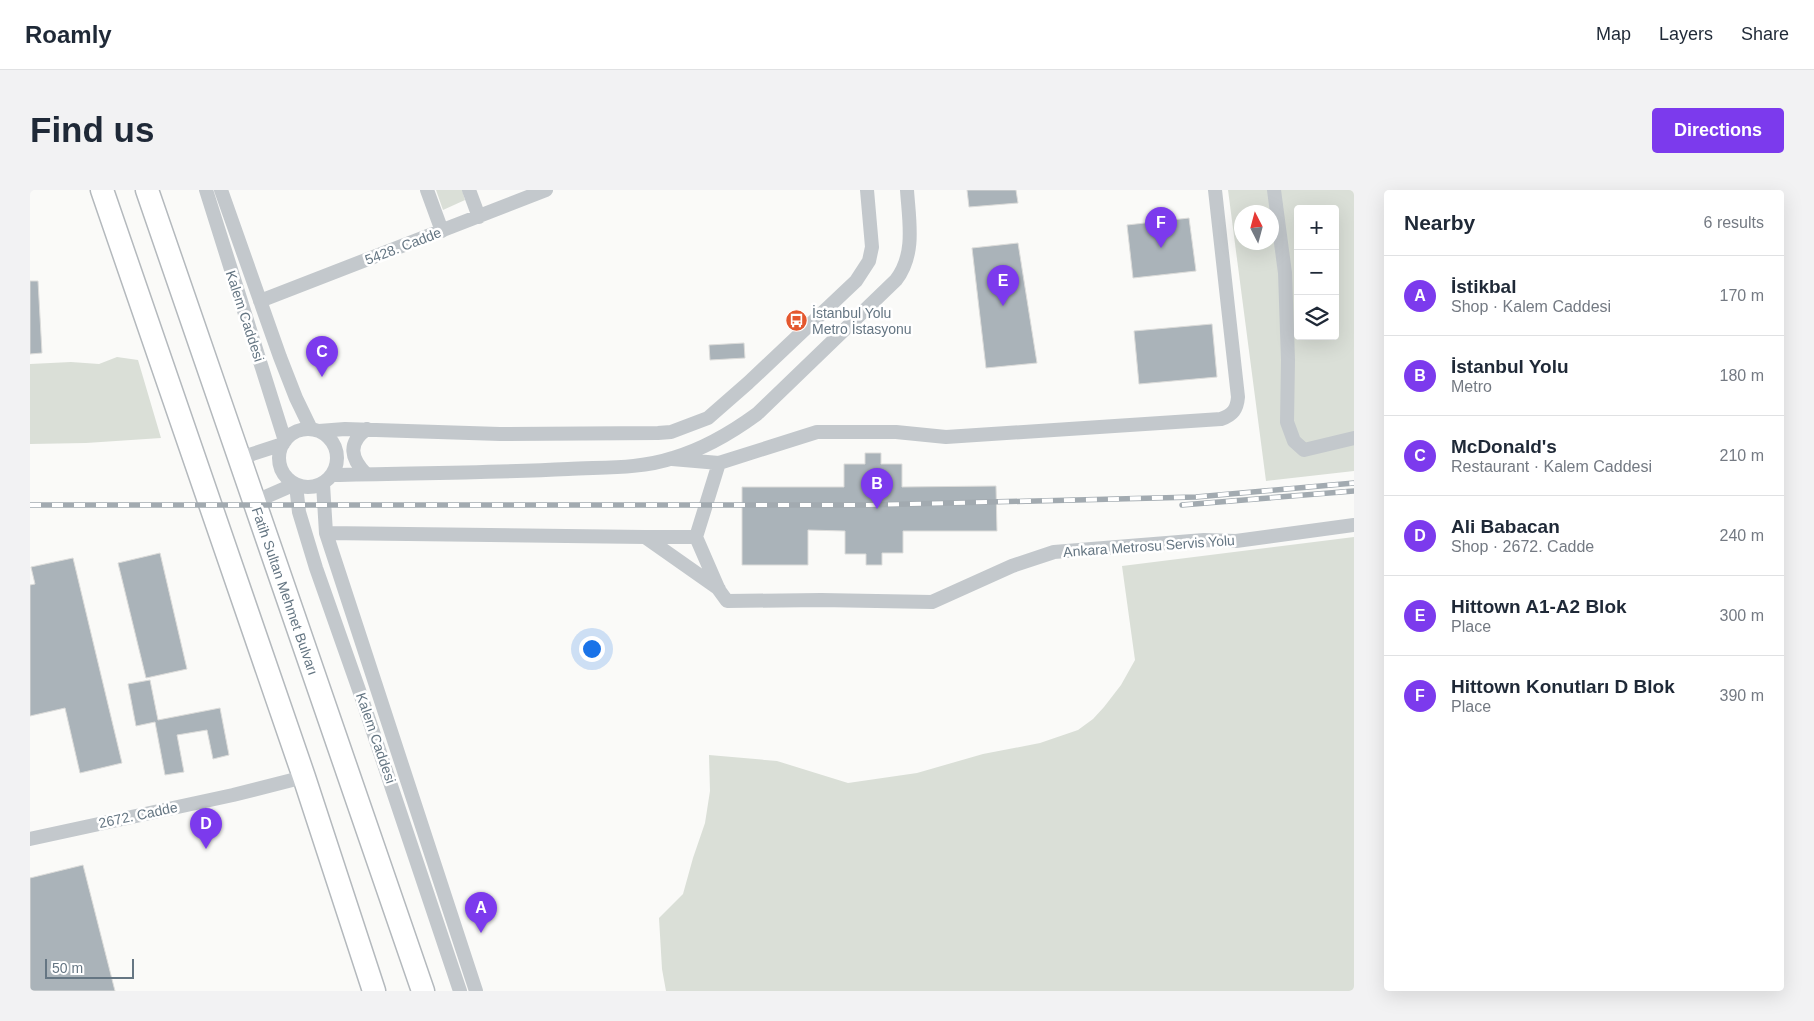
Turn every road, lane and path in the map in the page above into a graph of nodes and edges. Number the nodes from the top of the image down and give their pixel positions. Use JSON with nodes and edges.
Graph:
{"nodes":[{"id":1,"x":102,"y":190,"type":"edge"},
{"id":2,"x":147,"y":190,"type":"edge"},
{"id":3,"x":206,"y":190,"type":"edge"},
{"id":4,"x":221,"y":190,"type":"edge"},
{"id":5,"x":427,"y":190,"type":"edge"},
{"id":6,"x":469,"y":190,"type":"edge"},
{"id":7,"x":546,"y":190,"type":"edge"},
{"id":8,"x":867,"y":190,"type":"edge"},
{"id":9,"x":907,"y":190,"type":"edge"},
{"id":10,"x":1215,"y":190,"type":"edge"},
{"id":11,"x":1274,"y":190,"type":"edge"},
{"id":12,"x":480,"y":217,"type":"junction"},
{"id":13,"x":442,"y":232,"type":"junction"},
{"id":14,"x":260,"y":301,"type":"junction"},
{"id":15,"x":367,"y":429,"type":"junction"},
{"id":16,"x":315,"y":430,"type":"junction"},
{"id":17,"x":1354,"y":438,"type":"edge"},
{"id":18,"x":284,"y":443,"type":"junction"},
{"id":19,"x":240,"y":458,"type":"junction"},
{"id":20,"x":672,"y":459,"type":"junction"},
{"id":21,"x":719,"y":463,"type":"junction"},
{"id":22,"x":366,"y":474,"type":"junction"},
{"id":23,"x":328,"y":479,"type":"junction"},
{"id":24,"x":296,"y":484,"type":"junction"},
{"id":25,"x":254,"y":502,"type":"junction"},
{"id":26,"x":1354,"y":525,"type":"edge"},
{"id":27,"x":326,"y":534,"type":"junction"},
{"id":28,"x":645,"y":537,"type":"junction"},
{"id":29,"x":696,"y":538,"type":"junction"},
{"id":30,"x":719,"y":590,"type":"junction"},
{"id":31,"x":304,"y":778,"type":"junction"},
{"id":32,"x":30,"y":839,"type":"edge"},
{"id":33,"x":359,"y":943,"type":"junction"},
{"id":34,"x":359,"y":991,"type":"edge"},
{"id":35,"x":374,"y":991,"type":"edge"},
{"id":36,"x":424,"y":991,"type":"edge"},
{"id":37,"x":460,"y":991,"type":"edge"},
{"id":38,"x":476,"y":991,"type":"edge"}],
"edges":[{"from":1,"to":31,"type":"highway"},
{"from":2,"to":19,"type":"highway","name":"Fatih Sultan Mehmet Bulvarı"},
{"from":3,"to":18,"type":"street","name":"Kalem Caddesi"},
{"from":4,"to":14,"type":"street","name":"Kalem Caddesi"},
{"from":5,"to":13,"type":"street"},
{"from":6,"to":12,"type":"street"},
{"from":7,"to":12,"type":"street","name":"5428. Cadde"},
{"from":8,"to":15,"type":"street"},
{"from":9,"to":20,"type":"street"},
{"from":10,"to":21,"type":"street"},
{"from":11,"to":17,"type":"street"},
{"from":12,"to":13,"type":"street","name":"5428. Cadde"},
{"from":13,"to":14,"type":"street","name":"5428. Cadde"},
{"from":14,"to":16,"type":"street","name":"Kalem Caddesi"},
{"from":15,"to":16,"type":"street"},
{"from":15,"to":22,"type":"street"},
{"from":16,"to":18,"type":"street"},
{"from":16,"to":23,"type":"street"},
{"from":18,"to":19,"type":"street"},
{"from":18,"to":24,"type":"street"},
{"from":19,"to":25,"type":"highway","name":"Fatih Sultan Mehmet Bulvarı"},
{"from":20,"to":21,"type":"street"},
{"from":20,"to":22,"type":"street"},
{"from":21,"to":29,"type":"street"},
{"from":22,"to":23,"type":"street"},
{"from":23,"to":24,"type":"street"},
{"from":23,"to":27,"type":"street","name":"Kalem Caddesi"},
{"from":24,"to":25,"type":"street"},
{"from":24,"to":37,"type":"street","name":"Kalem Caddesi"},
{"from":25,"to":36,"type":"highway","name":"Fatih Sultan Mehmet Bulvarı"},
{"from":26,"to":30,"type":"street","name":"Ankara Metrosu Servis Yolu"},
{"from":27,"to":28,"type":"street"},
{"from":27,"to":38,"type":"street","name":"Kalem Caddesi"},
{"from":28,"to":29,"type":"street"},
{"from":28,"to":30,"type":"street"},
{"from":29,"to":30,"type":"street"},
{"from":31,"to":32,"type":"street","name":"2672. Cadde"},
{"from":31,"to":33,"type":"highway"},
{"from":33,"to":34,"type":"highway"},
{"from":33,"to":35,"type":"highway"}]}
